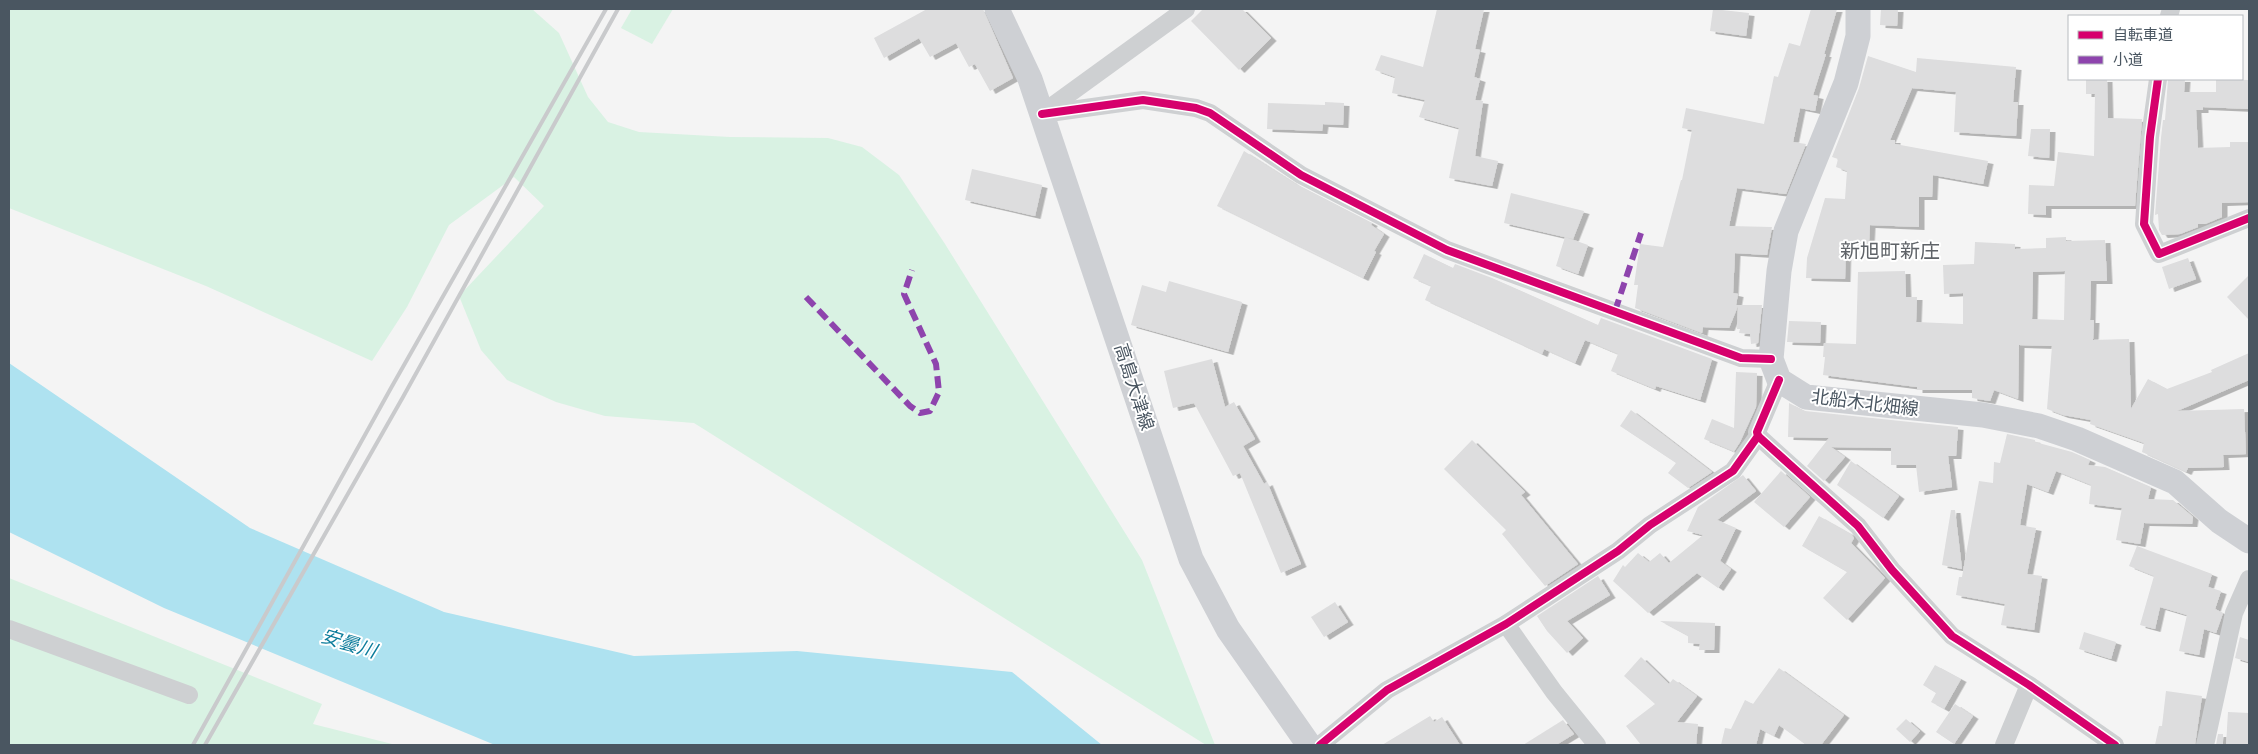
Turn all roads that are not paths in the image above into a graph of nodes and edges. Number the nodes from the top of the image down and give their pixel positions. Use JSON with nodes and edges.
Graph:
{"nodes":[{"id":1,"x":997,"y":9,"type":"edge"},
{"id":2,"x":1186,"y":9,"type":"edge"},
{"id":3,"x":1858,"y":9,"type":"edge"},
{"id":4,"x":2158,"y":80,"type":"edge"},
{"id":5,"x":1042,"y":114,"type":"junction"},
{"id":6,"x":2249,"y":218,"type":"edge"},
{"id":7,"x":1775,"y":370,"type":"junction"},
{"id":8,"x":1758,"y":436,"type":"junction"},
{"id":9,"x":2249,"y":541,"type":"edge"},
{"id":10,"x":2249,"y":580,"type":"edge"},
{"id":11,"x":1506,"y":624,"type":"junction"},
{"id":12,"x":9,"y":629,"type":"edge"},
{"id":13,"x":2029,"y":685,"type":"junction"},
{"id":14,"x":189,"y":695,"type":"dead end"},
{"id":15,"x":1309,"y":745,"type":"edge"},
{"id":16,"x":1320,"y":745,"type":"edge"},
{"id":17,"x":1597,"y":745,"type":"edge"},
{"id":18,"x":2004,"y":745,"type":"edge"},
{"id":19,"x":2116,"y":745,"type":"edge"},
{"id":20,"x":2205,"y":745,"type":"edge"}],
"edges":[{"from":1,"to":5,"type":"main road","name":"高島大津線"},
{"from":2,"to":5,"type":"street"},
{"from":3,"to":7,"type":"main road"},
{"from":4,"to":6,"type":"street"},
{"from":5,"to":7,"type":"street"},
{"from":5,"to":15,"type":"main road","name":"高島大津線"},
{"from":7,"to":8,"type":"street"},
{"from":7,"to":9,"type":"main road","name":"北船木北畑線"},
{"from":8,"to":11,"type":"street"},
{"from":8,"to":13,"type":"street"},
{"from":10,"to":20,"type":"street"},
{"from":11,"to":16,"type":"street"},
{"from":11,"to":17,"type":"street"},
{"from":12,"to":14,"type":"street"},
{"from":13,"to":18,"type":"street"},
{"from":13,"to":19,"type":"street"}]}
